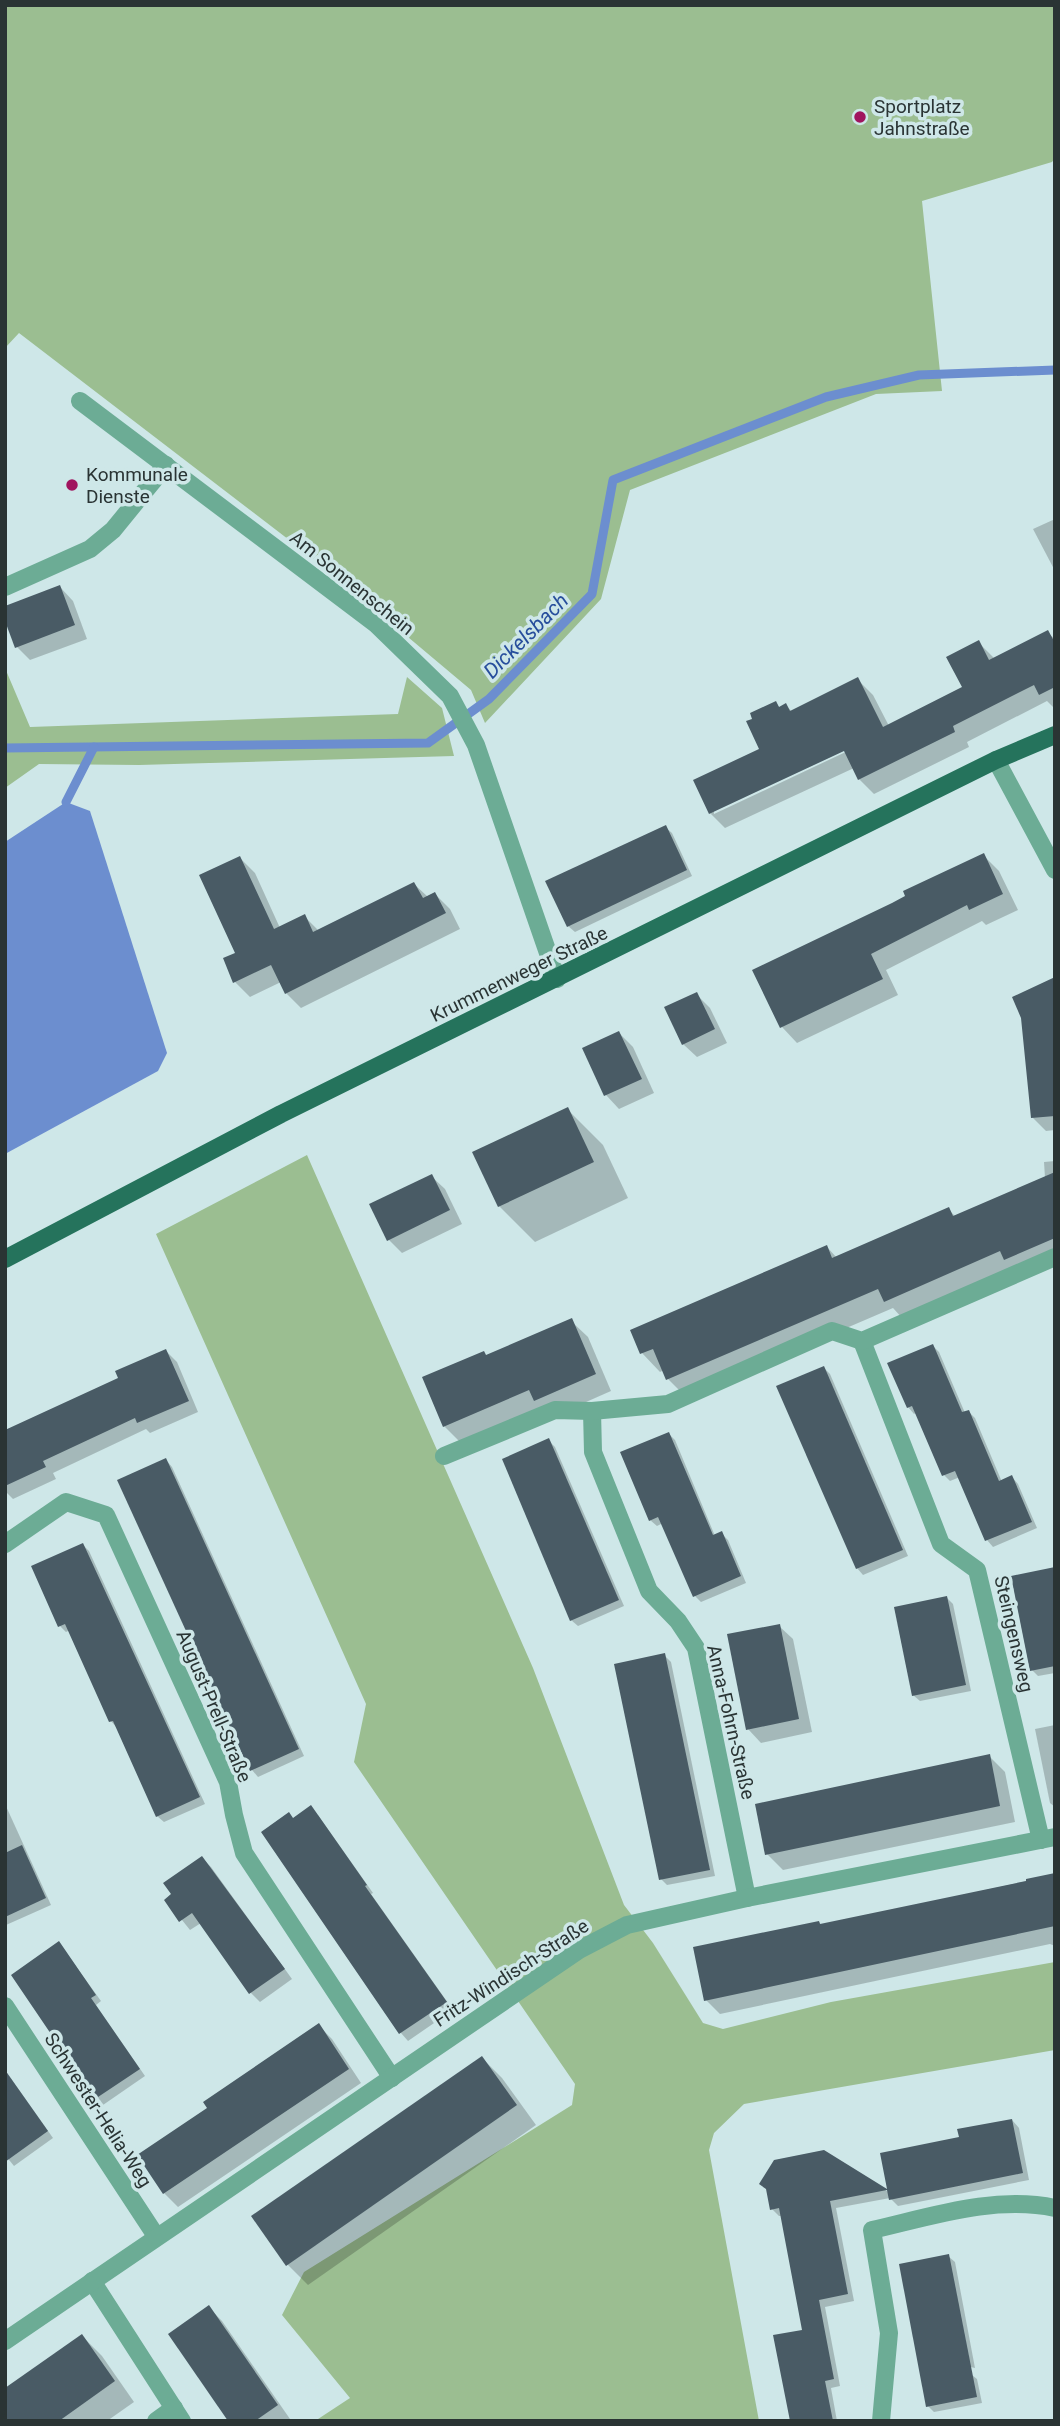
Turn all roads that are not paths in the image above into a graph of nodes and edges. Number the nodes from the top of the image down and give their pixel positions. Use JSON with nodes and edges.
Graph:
{"nodes":[{"id":1,"x":80,"y":401,"type":"dead end"},
{"id":2,"x":166,"y":465,"type":"junction"},
{"id":3,"x":5,"y":587,"type":"edge"},
{"id":4,"x":1055,"y":735,"type":"edge"},
{"id":5,"x":996,"y":760,"type":"junction"},
{"id":6,"x":1055,"y":870,"type":"edge"},
{"id":7,"x":557,"y":979,"type":"junction"},
{"id":8,"x":1055,"y":1256,"type":"edge"},
{"id":9,"x":5,"y":1259,"type":"edge"},
{"id":10,"x":862,"y":1341,"type":"junction"},
{"id":11,"x":592,"y":1411,"type":"junction"},
{"id":12,"x":444,"y":1456,"type":"dead end"},
{"id":13,"x":5,"y":1544,"type":"edge"},
{"id":14,"x":1048,"y":1839,"type":"edge"},
{"id":15,"x":747,"y":1898,"type":"junction"},
{"id":16,"x":5,"y":2006,"type":"edge"},
{"id":17,"x":392,"y":2078,"type":"junction"},
{"id":18,"x":1055,"y":2208,"type":"edge"},
{"id":19,"x":156,"y":2236,"type":"junction"},
{"id":20,"x":92,"y":2281,"type":"junction"},
{"id":21,"x":5,"y":2341,"type":"edge"},
{"id":22,"x":178,"y":2414,"type":"edge"},
{"id":23,"x":156,"y":2421,"type":"edge"},
{"id":24,"x":881,"y":2421,"type":"edge"}],
"edges":[{"from":1,"to":2,"type":"street","name":"Am Sonnenschein"},
{"from":2,"to":3,"type":"street"},
{"from":2,"to":7,"type":"street","name":"Am Sonnenschein"},
{"from":4,"to":5,"type":"main road","name":"Krummenweger Straße"},
{"from":5,"to":6,"type":"street"},
{"from":5,"to":7,"type":"main road","name":"Krummenweger Straße"},
{"from":7,"to":9,"type":"main road","name":"Krummenweger Straße"},
{"from":8,"to":10,"type":"street"},
{"from":10,"to":11,"type":"street"},
{"from":10,"to":14,"type":"street","name":"Steingensweg"},
{"from":11,"to":12,"type":"street"},
{"from":11,"to":15,"type":"street","name":"Anna-Fohrn-Straße"},
{"from":13,"to":17,"type":"street","name":"August-Prell-Straße"},
{"from":14,"to":15,"type":"street","name":"Fritz-Windisch-Straße"},
{"from":15,"to":17,"type":"street","name":"Fritz-Windisch-Straße"},
{"from":16,"to":19,"type":"street","name":"Schwester-Helia-Weg"},
{"from":17,"to":19,"type":"street","name":"Fritz-Windisch-Straße"},
{"from":18,"to":24,"type":"street"},
{"from":19,"to":20,"type":"street","name":"Fritz-Windisch-Straße"},
{"from":20,"to":21,"type":"street","name":"Fritz-Windisch-Straße"},
{"from":20,"to":22,"type":"street"},
{"from":22,"to":23,"type":"street"}]}
